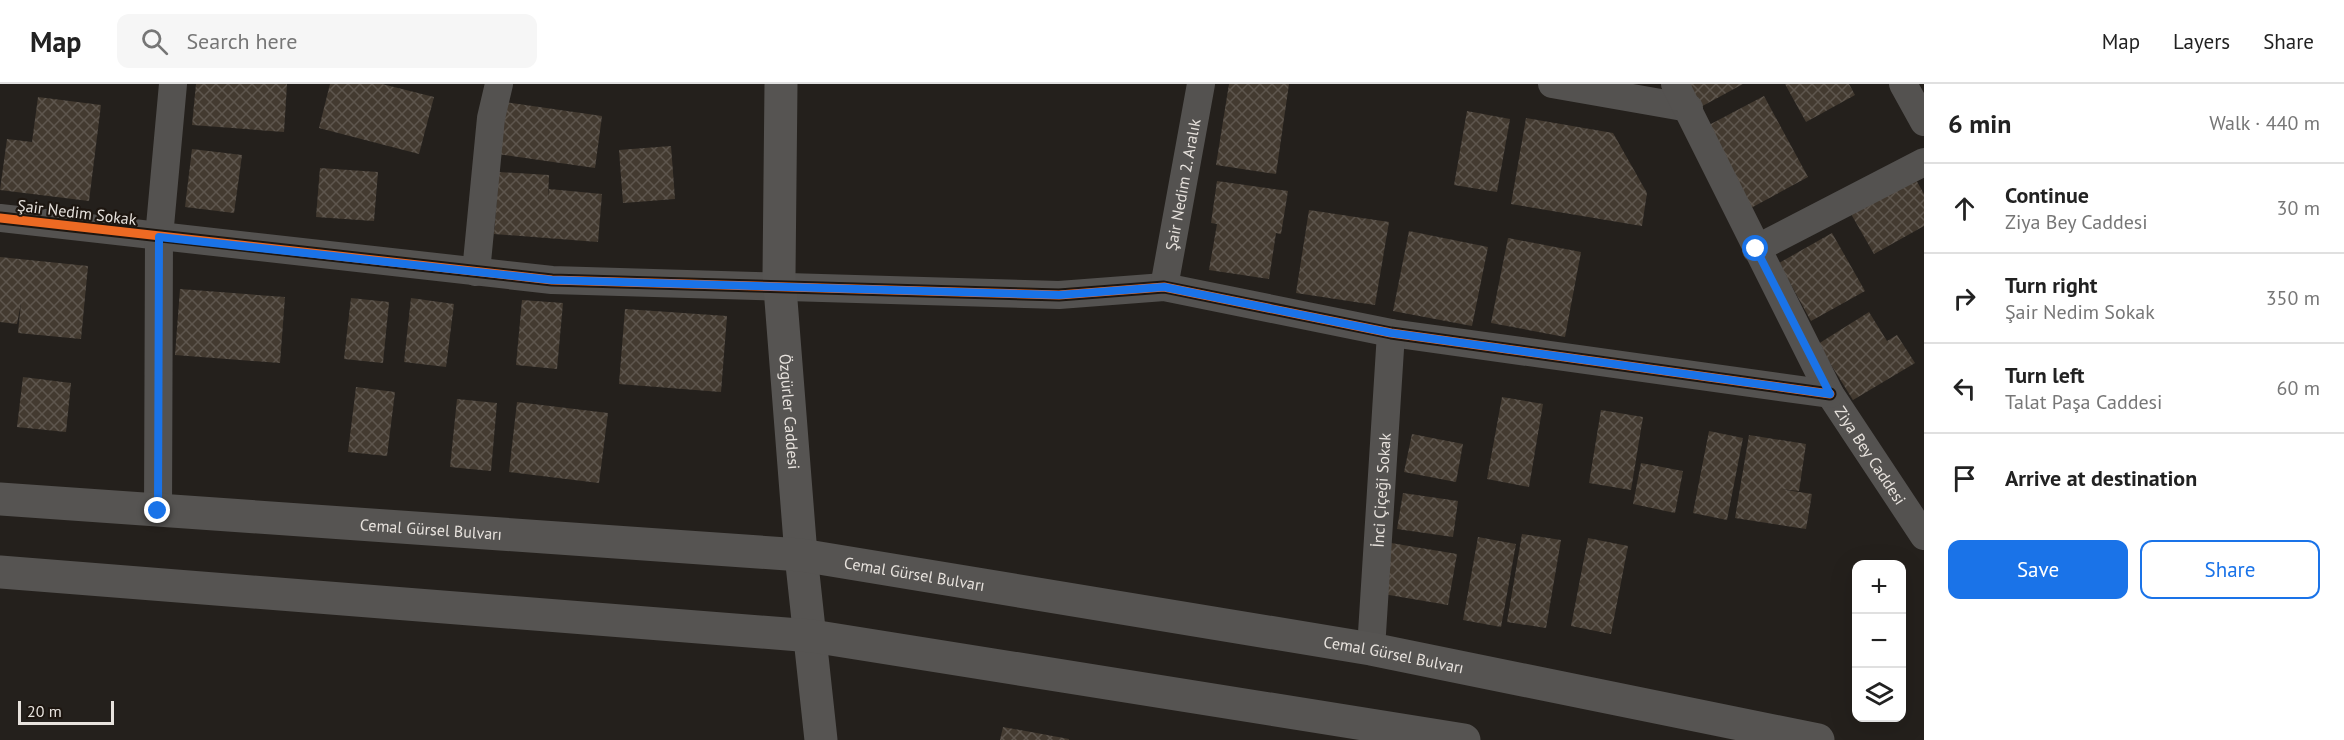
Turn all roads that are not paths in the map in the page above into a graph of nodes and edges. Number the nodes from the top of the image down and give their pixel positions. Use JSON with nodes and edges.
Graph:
{"nodes":[{"id":1,"x":173,"y":84,"type":"edge"},
{"id":2,"x":499,"y":84,"type":"edge"},
{"id":3,"x":781,"y":84,"type":"edge"},
{"id":4,"x":1201,"y":84,"type":"edge"},
{"id":5,"x":1552,"y":84,"type":"edge"},
{"id":6,"x":1903,"y":84,"type":"edge"},
{"id":7,"x":1682,"y":96,"type":"edge"},
{"id":8,"x":1924,"y":122,"type":"edge"},
{"id":9,"x":1924,"y":162,"type":"edge"},
{"id":10,"x":0,"y":218,"type":"edge"},
{"id":11,"x":159,"y":237,"type":"junction"},
{"id":12,"x":1756,"y":249,"type":"junction"},
{"id":13,"x":476,"y":272,"type":"junction"},
{"id":14,"x":1164,"y":287,"type":"junction"},
{"id":15,"x":780,"y":288,"type":"junction"},
{"id":16,"x":1391,"y":333,"type":"junction"},
{"id":17,"x":1830,"y":394,"type":"junction"},
{"id":18,"x":0,"y":499,"type":"edge"},
{"id":19,"x":158,"y":511,"type":"junction"},
{"id":20,"x":1924,"y":536,"type":"edge"},
{"id":21,"x":801,"y":555,"type":"junction"},
{"id":22,"x":0,"y":573,"type":"edge"},
{"id":23,"x":812,"y":636,"type":"junction"},
{"id":24,"x":1371,"y":649,"type":"junction"},
{"id":25,"x":1355,"y":730,"type":"edge"},
{"id":26,"x":1407,"y":735,"type":"edge"},
{"id":27,"x":821,"y":740,"type":"edge"},
{"id":28,"x":1464,"y":740,"type":"edge"},
{"id":29,"x":1818,"y":740,"type":"edge"}],
"edges":[{"from":1,"to":11,"type":"street"},
{"from":2,"to":13,"type":"street"},
{"from":3,"to":15,"type":"street","name":"Özgürler Caddesi"},
{"from":4,"to":14,"type":"street","name":"Şair Nedim 2. Aralık"},
{"from":5,"to":7,"type":"street"},
{"from":6,"to":8,"type":"street"},
{"from":7,"to":12,"type":"street","name":"Ziya Bey Caddesi"},
{"from":9,"to":12,"type":"street"},
{"from":10,"to":11,"type":"street","name":"Şair Nedim Sokak"},
{"from":11,"to":13,"type":"street","name":"Şair Nedim Sokak"},
{"from":11,"to":19,"type":"street"},
{"from":12,"to":17,"type":"street","name":"Ziya Bey Caddesi"},
{"from":13,"to":15,"type":"street","name":"Şair Nedim Sokak"},
{"from":14,"to":15,"type":"street","name":"Şair Nedim Sokak"},
{"from":14,"to":16,"type":"street","name":"Şair Nedim Sokak"},
{"from":15,"to":21,"type":"street","name":"Özgürler Caddesi"},
{"from":16,"to":17,"type":"street","name":"Şair Nedim Sokak"},
{"from":16,"to":24,"type":"street","name":"İnci Çiçeği Sokak"},
{"from":17,"to":20,"type":"street","name":"Ziya Bey Caddesi"},
{"from":18,"to":19,"type":"street","name":"Cemal Gürsel Bulvarı"},
{"from":19,"to":21,"type":"street","name":"Cemal Gürsel Bulvarı"},
{"from":21,"to":23,"type":"street","name":"Özgürler Caddesi"},
{"from":21,"to":24,"type":"street","name":"Cemal Gürsel Bulvarı"},
{"from":22,"to":23,"type":"street"},
{"from":23,"to":25,"type":"street"},
{"from":23,"to":27,"type":"street","name":"Özgürler Caddesi"},
{"from":24,"to":29,"type":"street","name":"Cemal Gürsel Bulvarı"},
{"from":25,"to":26,"type":"street"},
{"from":26,"to":28,"type":"street"}]}
